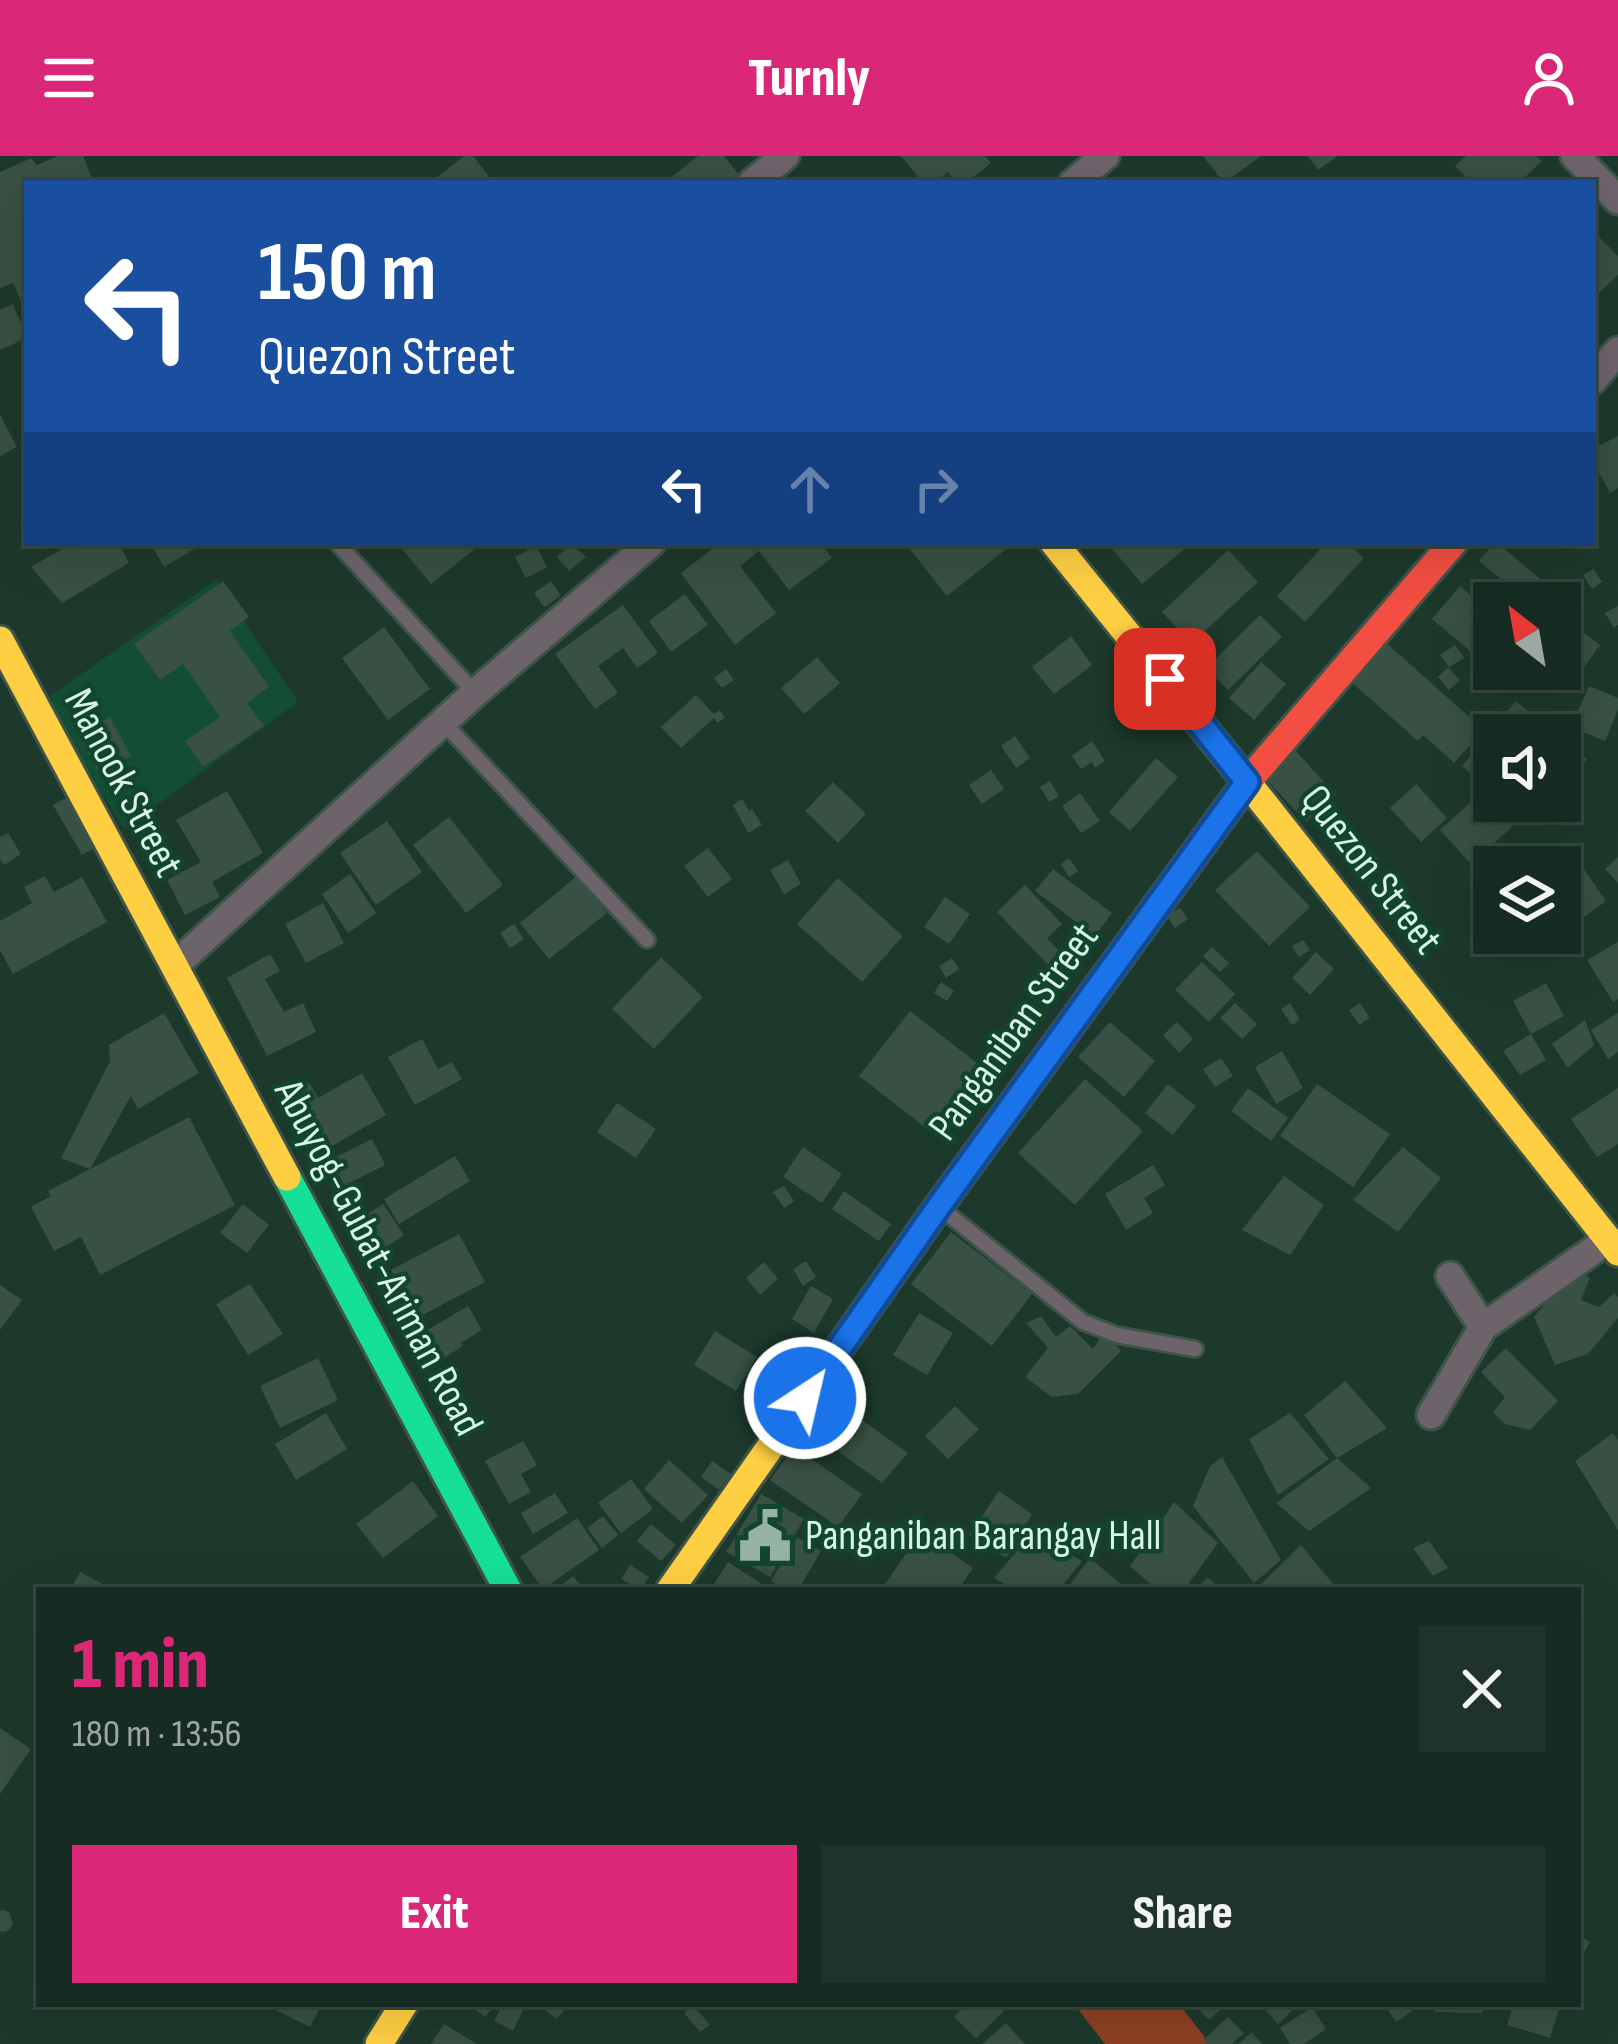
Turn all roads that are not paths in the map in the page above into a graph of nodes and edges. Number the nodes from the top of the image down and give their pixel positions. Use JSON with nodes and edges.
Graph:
{"nodes":[{"id":1,"x":1105,"y":156,"type":"edge"},
{"id":2,"x":1575,"y":156,"type":"edge"},
{"id":3,"x":1077,"y":180,"type":"edge"},
{"id":4,"x":1618,"y":200,"type":"edge"},
{"id":5,"x":1618,"y":351,"type":"edge"},
{"id":6,"x":1596,"y":377,"type":"edge"},
{"id":7,"x":340,"y":546,"type":"edge"},
{"id":8,"x":647,"y":546,"type":"edge"},
{"id":9,"x":1056,"y":546,"type":"edge"},
{"id":10,"x":1450,"y":546,"type":"edge"},
{"id":11,"x":1,"y":645,"type":"edge"},
{"id":12,"x":475,"y":693,"type":"junction"},
{"id":13,"x":443,"y":722,"type":"junction"},
{"id":14,"x":1247,"y":782,"type":"junction"},
{"id":15,"x":647,"y":940,"type":"dead end"},
{"id":16,"x":174,"y":966,"type":"junction"},
{"id":17,"x":939,"y":1206,"type":"junction"},
{"id":18,"x":1613,"y":1246,"type":"edge"},
{"id":19,"x":1450,"y":1276,"type":"dead end"},
{"id":20,"x":1484,"y":1328,"type":"junction"},
{"id":21,"x":1195,"y":1349,"type":"dead end"},
{"id":22,"x":1431,"y":1415,"type":"dead end"},
{"id":23,"x":506,"y":1587,"type":"edge"},
{"id":24,"x":672,"y":1587,"type":"edge"},
{"id":25,"x":402,"y":2007,"type":"edge"},
{"id":26,"x":379,"y":2044,"type":"edge"}],
"edges":[{"from":1,"to":3,"type":"street"},
{"from":2,"to":4,"type":"street"},
{"from":5,"to":6,"type":"street"},
{"from":7,"to":12,"type":"lane"},
{"from":8,"to":12,"type":"street"},
{"from":9,"to":14,"type":"street","name":"Quezon Street"},
{"from":10,"to":14,"type":"street","name":"Panganiban Street"},
{"from":11,"to":16,"type":"street","name":"Manook Street"},
{"from":12,"to":13,"type":"street"},
{"from":13,"to":15,"type":"lane"},
{"from":13,"to":16,"type":"street"},
{"from":14,"to":17,"type":"street","name":"Panganiban Street"},
{"from":14,"to":18,"type":"street","name":"Quezon Street"},
{"from":16,"to":23,"type":"street","name":"Abuyog-Gubat-Ariman Road"},
{"from":17,"to":21,"type":"lane"},
{"from":17,"to":24,"type":"street","name":"Panganiban Street"},
{"from":18,"to":20,"type":"street"},
{"from":19,"to":20,"type":"street"},
{"from":20,"to":22,"type":"street"},
{"from":25,"to":26,"type":"street"}]}
